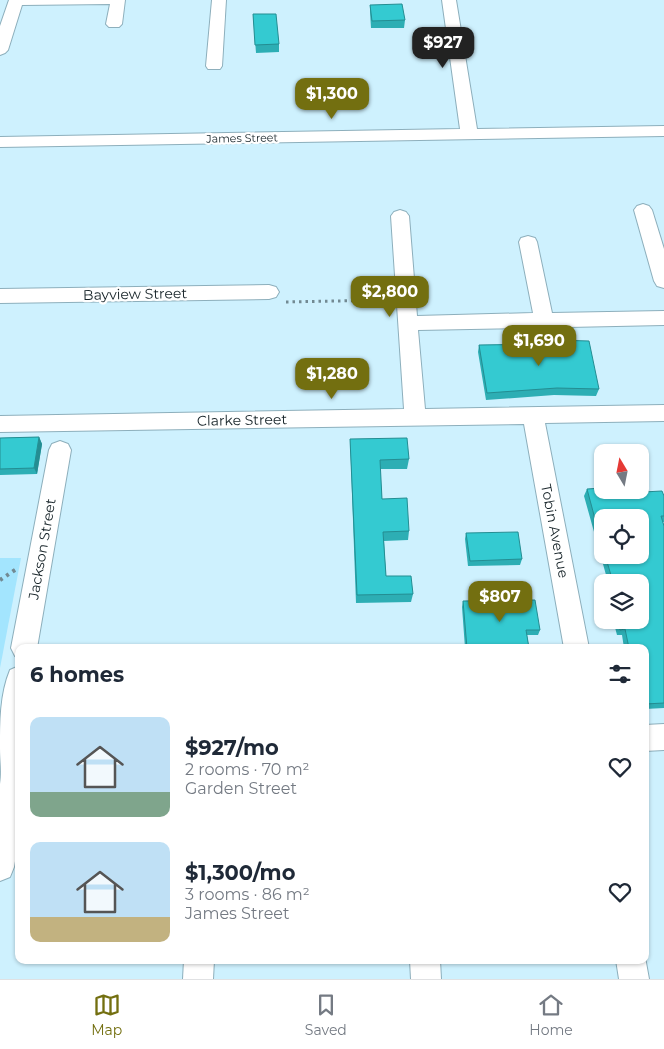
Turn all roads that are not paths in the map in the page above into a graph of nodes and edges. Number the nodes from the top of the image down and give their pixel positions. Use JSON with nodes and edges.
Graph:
{"nodes":[{"id":1,"x":219,"y":0,"type":"edge"},
{"id":2,"x":449,"y":0,"type":"edge"},
{"id":3,"x":16,"y":1,"type":"edge"},
{"id":4,"x":114,"y":24,"type":"dead end"},
{"id":5,"x":0,"y":50,"type":"edge"},
{"id":6,"x":214,"y":66,"type":"dead end"},
{"id":7,"x":664,"y":130,"type":"edge"},
{"id":8,"x":468,"y":134,"type":"junction"},
{"id":9,"x":0,"y":142,"type":"edge"},
{"id":10,"x":643,"y":210,"type":"dead end"},
{"id":11,"x":400,"y":216,"type":"dead end"},
{"id":12,"x":528,"y":242,"type":"dead end"},
{"id":13,"x":664,"y":281,"type":"edge"},
{"id":14,"x":0,"y":296,"type":"edge"},
{"id":15,"x":276,"y":297,"type":"road end"},
{"id":16,"x":664,"y":318,"type":"edge"},
{"id":17,"x":544,"y":320,"type":"junction"},
{"id":18,"x":408,"y":323,"type":"junction"},
{"id":19,"x":664,"y":413,"type":"edge"},
{"id":20,"x":533,"y":415,"type":"junction"},
{"id":21,"x":415,"y":417,"type":"junction"},
{"id":22,"x":0,"y":424,"type":"edge"},
{"id":23,"x":60,"y":450,"type":"dead end"},
{"id":24,"x":25,"y":644,"type":"edge"},
{"id":25,"x":576,"y":644,"type":"edge"},
{"id":26,"x":15,"y":700,"type":"edge"},
{"id":27,"x":664,"y":737,"type":"edge"},
{"id":28,"x":649,"y":738,"type":"edge"},
{"id":29,"x":11,"y":751,"type":"edge"},
{"id":30,"x":15,"y":765,"type":"edge"},
{"id":31,"x":15,"y":775,"type":"edge"},
{"id":32,"x":0,"y":867,"type":"edge"},
{"id":33,"x":199,"y":964,"type":"edge"},
{"id":34,"x":425,"y":964,"type":"edge"},
{"id":35,"x":632,"y":964,"type":"edge"},
{"id":36,"x":198,"y":979,"type":"edge"},
{"id":37,"x":426,"y":979,"type":"edge"},
{"id":38,"x":634,"y":979,"type":"edge"}],
"edges":[{"from":1,"to":6,"type":"street"},
{"from":2,"to":8,"type":"street"},
{"from":3,"to":4,"type":"street"},
{"from":3,"to":5,"type":"street"},
{"from":7,"to":8,"type":"street","name":"James Street"},
{"from":8,"to":9,"type":"street","name":"James Street"},
{"from":10,"to":13,"type":"street"},
{"from":11,"to":18,"type":"street"},
{"from":12,"to":17,"type":"street"},
{"from":14,"to":15,"type":"street","name":"Bayview Street"},
{"from":16,"to":17,"type":"street"},
{"from":17,"to":18,"type":"street"},
{"from":18,"to":21,"type":"street"},
{"from":19,"to":20,"type":"street","name":"Clarke Street"},
{"from":20,"to":21,"type":"street","name":"Clarke Street"},
{"from":20,"to":25,"type":"street","name":"Tobin Avenue"},
{"from":21,"to":22,"type":"street","name":"Clarke Street"},
{"from":23,"to":24,"type":"street","name":"Jackson Street"},
{"from":26,"to":29,"type":"street"},
{"from":27,"to":28,"type":"street"},
{"from":29,"to":30,"type":"street"},
{"from":31,"to":32,"type":"street"},
{"from":33,"to":36,"type":"street"},
{"from":34,"to":37,"type":"street"},
{"from":35,"to":38,"type":"street"}]}
